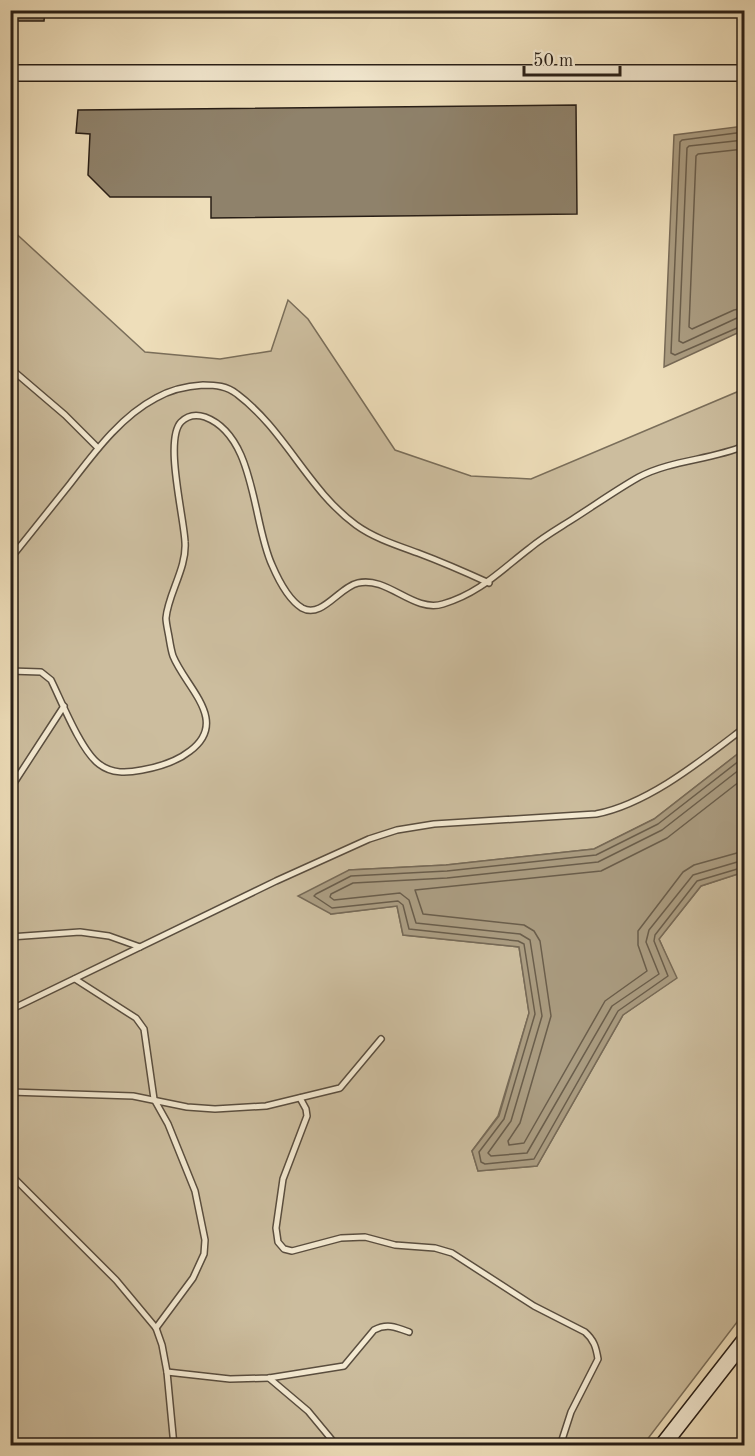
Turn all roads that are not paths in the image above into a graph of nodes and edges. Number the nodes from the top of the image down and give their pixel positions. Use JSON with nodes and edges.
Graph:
{"nodes":[{"id":1,"x":10,"y":73,"type":"edge"},
{"id":2,"x":744,"y":73,"type":"edge"},
{"id":3,"x":10,"y":368,"type":"edge"},
{"id":4,"x":744,"y":446,"type":"edge"},
{"id":5,"x":98,"y":448,"type":"junction"},
{"id":6,"x":10,"y":559,"type":"edge"},
{"id":7,"x":489,"y":583,"type":"junction"},
{"id":8,"x":10,"y":671,"type":"edge"},
{"id":9,"x":64,"y":706,"type":"junction"},
{"id":10,"x":744,"y":728,"type":"edge"},
{"id":11,"x":10,"y":789,"type":"edge"},
{"id":12,"x":10,"y":937,"type":"edge"},
{"id":13,"x":141,"y":947,"type":"junction"},
{"id":14,"x":75,"y":979,"type":"junction"},
{"id":15,"x":10,"y":1010,"type":"edge"},
{"id":16,"x":381,"y":1039,"type":"dead end"},
{"id":17,"x":10,"y":1092,"type":"edge"},
{"id":18,"x":300,"y":1098,"type":"junction"},
{"id":19,"x":154,"y":1100,"type":"junction"},
{"id":20,"x":10,"y":1174,"type":"edge"},
{"id":21,"x":156,"y":1328,"type":"junction"},
{"id":22,"x":409,"y":1332,"type":"dead end"},
{"id":23,"x":744,"y":1341,"type":"edge"},
{"id":24,"x":167,"y":1372,"type":"junction"},
{"id":25,"x":269,"y":1378,"type":"junction"},
{"id":26,"x":174,"y":1446,"type":"edge"},
{"id":27,"x":337,"y":1446,"type":"edge"},
{"id":28,"x":560,"y":1446,"type":"edge"},
{"id":29,"x":662,"y":1446,"type":"edge"}],
"edges":[{"from":1,"to":2,"type":"street"},
{"from":3,"to":5,"type":"lane"},
{"from":4,"to":7,"type":"lane"},
{"from":5,"to":6,"type":"lane"},
{"from":5,"to":7,"type":"lane"},
{"from":7,"to":9,"type":"lane"},
{"from":8,"to":9,"type":"lane"},
{"from":9,"to":11,"type":"lane"},
{"from":10,"to":13,"type":"lane"},
{"from":12,"to":13,"type":"lane"},
{"from":13,"to":14,"type":"lane"},
{"from":14,"to":15,"type":"lane"},
{"from":14,"to":19,"type":"lane"},
{"from":16,"to":18,"type":"lane"},
{"from":17,"to":19,"type":"lane"},
{"from":18,"to":19,"type":"lane"},
{"from":18,"to":28,"type":"lane"},
{"from":19,"to":21,"type":"lane"},
{"from":20,"to":21,"type":"lane"},
{"from":21,"to":24,"type":"lane"},
{"from":22,"to":25,"type":"lane"},
{"from":23,"to":29,"type":"street"},
{"from":24,"to":25,"type":"lane"},
{"from":24,"to":26,"type":"lane"},
{"from":25,"to":27,"type":"lane"}]}
